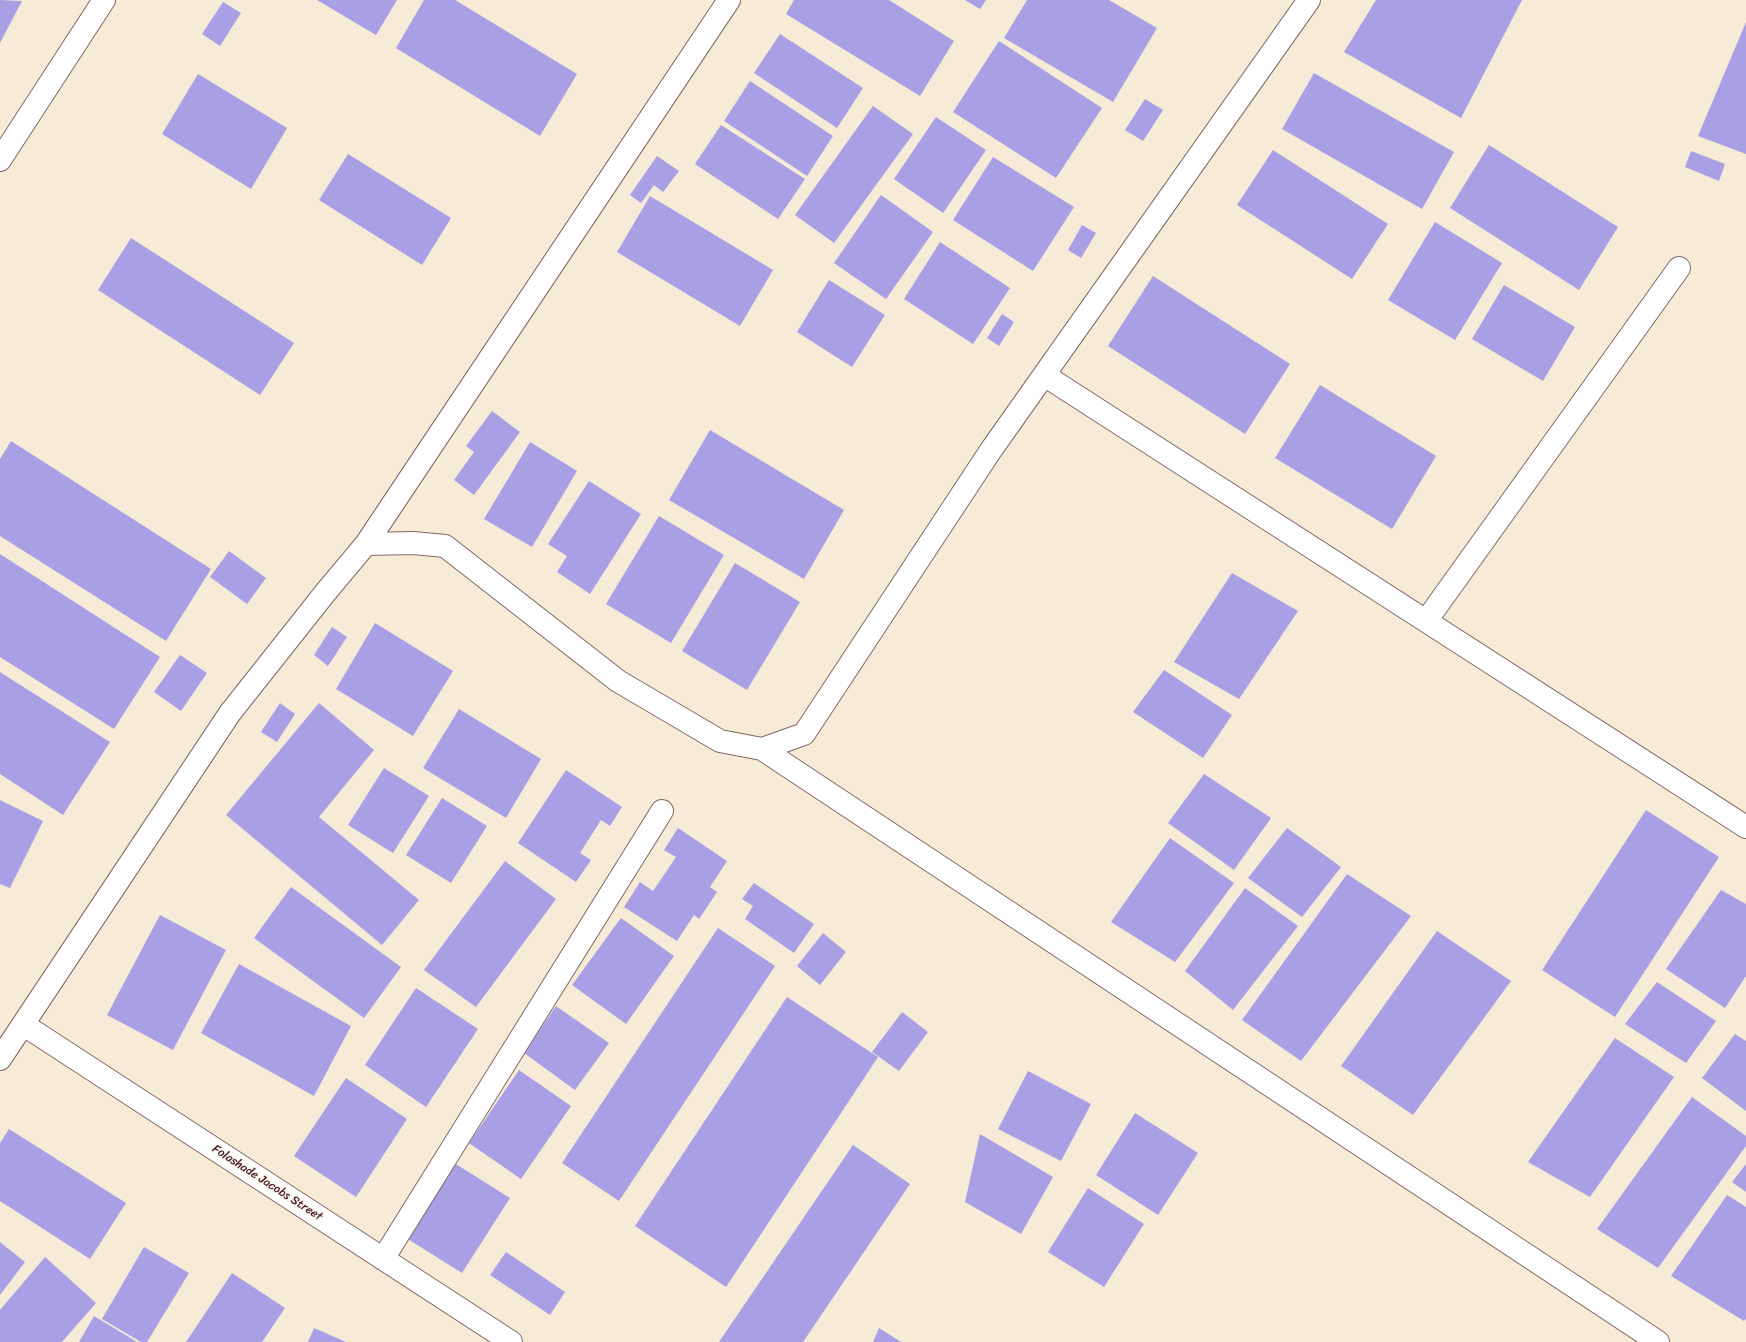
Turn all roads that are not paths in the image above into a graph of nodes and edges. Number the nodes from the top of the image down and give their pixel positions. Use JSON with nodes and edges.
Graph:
{"nodes":[{"id":1,"x":104,"y":0,"type":"edge"},
{"id":2,"x":729,"y":0,"type":"edge"},
{"id":3,"x":1309,"y":0,"type":"edge"},
{"id":4,"x":0,"y":160,"type":"edge"},
{"id":5,"x":1679,"y":268,"type":"dead end"},
{"id":6,"x":1044,"y":375,"type":"junction"},
{"id":7,"x":366,"y":544,"type":"junction"},
{"id":8,"x":1426,"y":621,"type":"junction"},
{"id":9,"x":762,"y":749,"type":"junction"},
{"id":10,"x":662,"y":811,"type":"dead end"},
{"id":11,"x":1746,"y":827,"type":"edge"},
{"id":12,"x":24,"y":1025,"type":"junction"},
{"id":13,"x":0,"y":1059,"type":"edge"},
{"id":14,"x":383,"y":1259,"type":"junction"},
{"id":15,"x":511,"y":1342,"type":"edge"},
{"id":16,"x":1658,"y":1342,"type":"edge"}],
"edges":[{"from":1,"to":4,"type":"street"},
{"from":2,"to":7,"type":"street"},
{"from":3,"to":6,"type":"street"},
{"from":5,"to":8,"type":"street"},
{"from":6,"to":8,"type":"street"},
{"from":6,"to":9,"type":"street"},
{"from":7,"to":9,"type":"street"},
{"from":7,"to":12,"type":"street"},
{"from":8,"to":11,"type":"street"},
{"from":9,"to":16,"type":"street"},
{"from":10,"to":14,"type":"street"},
{"from":12,"to":13,"type":"street"},
{"from":12,"to":14,"type":"street","name":"Folashade Jacobs Street"},
{"from":14,"to":15,"type":"street","name":"Folashade Jacobs Street"}]}
